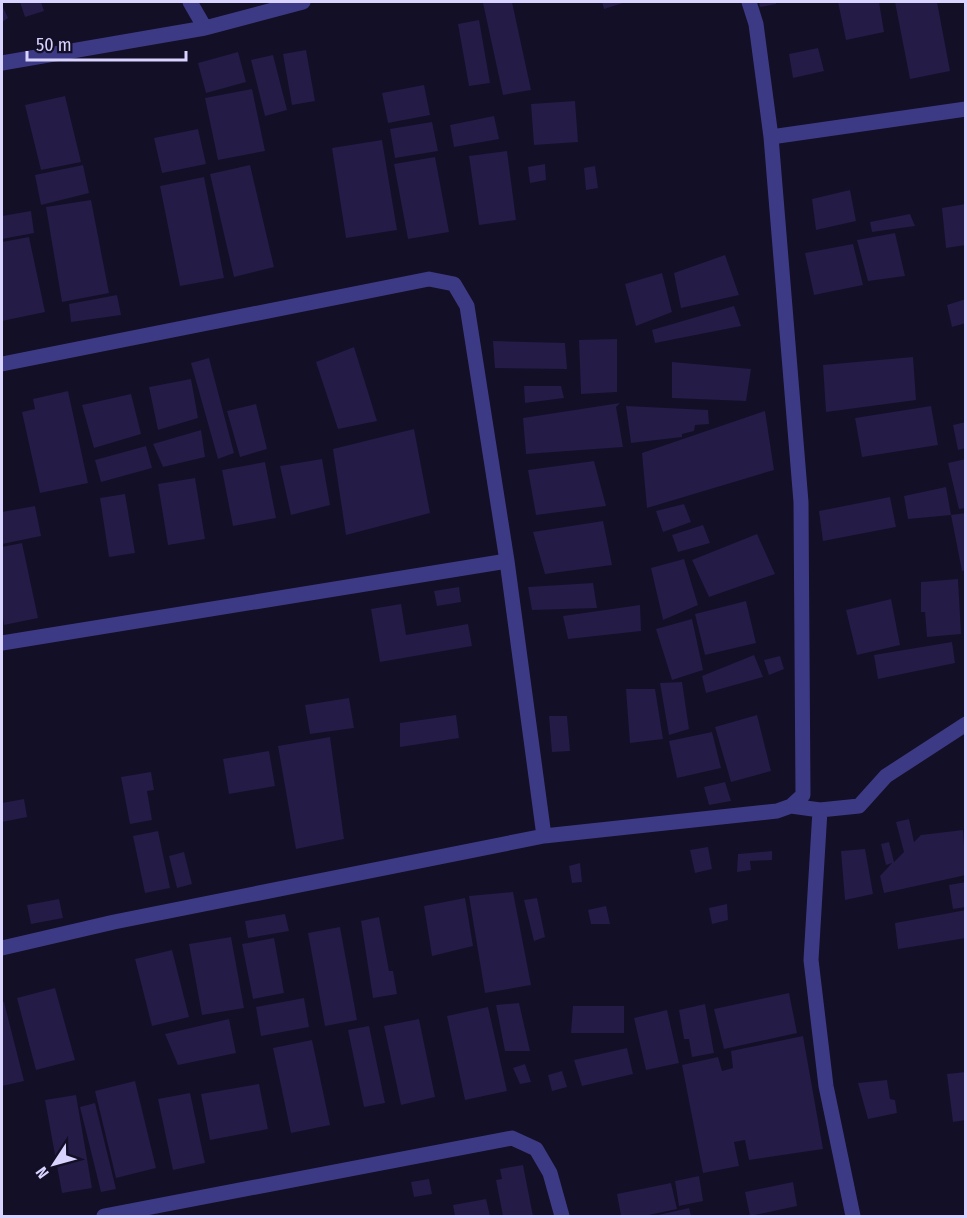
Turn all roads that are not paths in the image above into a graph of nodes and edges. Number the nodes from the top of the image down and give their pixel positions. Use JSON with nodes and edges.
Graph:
{"nodes":[{"id":1,"x":190,"y":2,"type":"edge"},
{"id":2,"x":303,"y":2,"type":"edge"},
{"id":3,"x":749,"y":2,"type":"edge"},
{"id":4,"x":205,"y":28,"type":"junction"},
{"id":5,"x":2,"y":63,"type":"edge"},
{"id":6,"x":966,"y":109,"type":"edge"},
{"id":7,"x":771,"y":137,"type":"junction"},
{"id":8,"x":2,"y":364,"type":"edge"},
{"id":9,"x":507,"y":561,"type":"junction"},
{"id":10,"x":2,"y":643,"type":"edge"},
{"id":11,"x":966,"y":724,"type":"edge"},
{"id":12,"x":792,"y":806,"type":"junction"},
{"id":13,"x":820,"y":810,"type":"junction"},
{"id":14,"x":544,"y":836,"type":"junction"},
{"id":15,"x":2,"y":948,"type":"edge"},
{"id":16,"x":104,"y":1216,"type":"edge"},
{"id":17,"x":562,"y":1216,"type":"edge"},
{"id":18,"x":853,"y":1216,"type":"edge"}],
"edges":[{"from":1,"to":4,"type":"street"},
{"from":2,"to":4,"type":"street"},
{"from":3,"to":7,"type":"street"},
{"from":4,"to":5,"type":"street"},
{"from":6,"to":7,"type":"street"},
{"from":7,"to":12,"type":"street"},
{"from":8,"to":9,"type":"street"},
{"from":9,"to":10,"type":"street"},
{"from":9,"to":14,"type":"street"},
{"from":11,"to":13,"type":"street"},
{"from":12,"to":13,"type":"street"},
{"from":12,"to":14,"type":"street"},
{"from":13,"to":18,"type":"street"},
{"from":14,"to":15,"type":"street"},
{"from":16,"to":17,"type":"street"}]}
